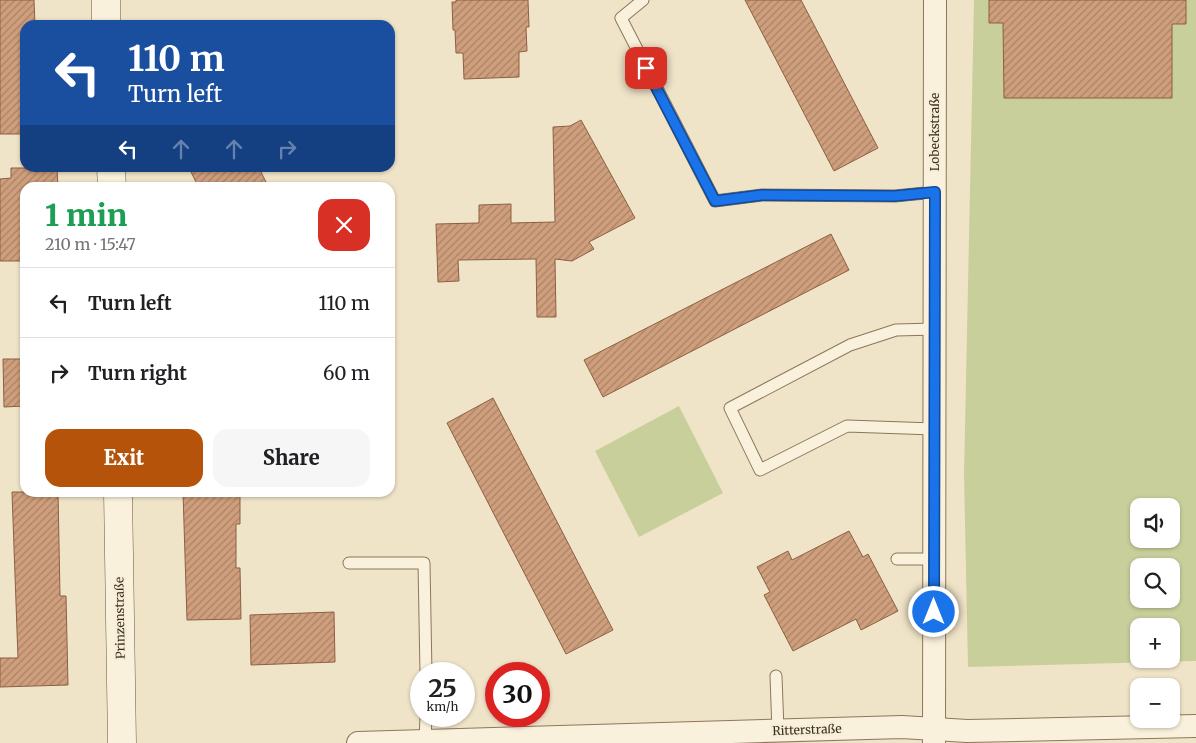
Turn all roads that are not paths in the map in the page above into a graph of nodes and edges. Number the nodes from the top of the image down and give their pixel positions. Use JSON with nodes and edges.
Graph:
{"nodes":[{"id":1,"x":106,"y":0,"type":"edge"},
{"id":2,"x":643,"y":0,"type":"edge"},
{"id":3,"x":935,"y":0,"type":"edge"},
{"id":4,"x":106,"y":20,"type":"edge"},
{"id":5,"x":935,"y":192,"type":"junction"},
{"id":6,"x":936,"y":329,"type":"junction"},
{"id":7,"x":934,"y":429,"type":"junction"},
{"id":8,"x":118,"y":497,"type":"edge"},
{"id":9,"x":897,"y":559,"type":"dead end"},
{"id":10,"x":934,"y":559,"type":"junction"},
{"id":11,"x":349,"y":563,"type":"dead end"},
{"id":12,"x":426,"y":662,"type":"edge"},
{"id":13,"x":776,"y":676,"type":"dead end"},
{"id":14,"x":1196,"y":726,"type":"edge"},
{"id":15,"x":426,"y":727,"type":"edge"},
{"id":16,"x":778,"y":731,"type":"junction"},
{"id":17,"x":934,"y":736,"type":"edge"},
{"id":18,"x":426,"y":741,"type":"junction"},
{"id":19,"x":491,"y":741,"type":"edge"},
{"id":20,"x":122,"y":743,"type":"edge"},
{"id":21,"x":358,"y":743,"type":"edge"}],
"edges":[{"from":1,"to":4,"type":"main road"},
{"from":2,"to":5,"type":"lane"},
{"from":3,"to":5,"type":"street","name":"Lobeckstraße"},
{"from":5,"to":6,"type":"street","name":"Lobeckstraße"},
{"from":6,"to":7,"type":"street","name":"Lobeckstraße"},
{"from":6,"to":7,"type":"lane"},
{"from":7,"to":10,"type":"street","name":"Lobeckstraße"},
{"from":8,"to":20,"type":"main road","name":"Prinzenstraße"},
{"from":9,"to":10,"type":"lane"},
{"from":10,"to":17,"type":"street","name":"Lobeckstraße"},
{"from":11,"to":12,"type":"lane"},
{"from":13,"to":16,"type":"lane"},
{"from":14,"to":17,"type":"street","name":"Ritterstraße"},
{"from":15,"to":18,"type":"lane"},
{"from":16,"to":17,"type":"street","name":"Ritterstraße"},
{"from":16,"to":19,"type":"street","name":"Ritterstraße"},
{"from":18,"to":19,"type":"street","name":"Ritterstraße"},
{"from":18,"to":21,"type":"street","name":"Ritterstraße"}]}
